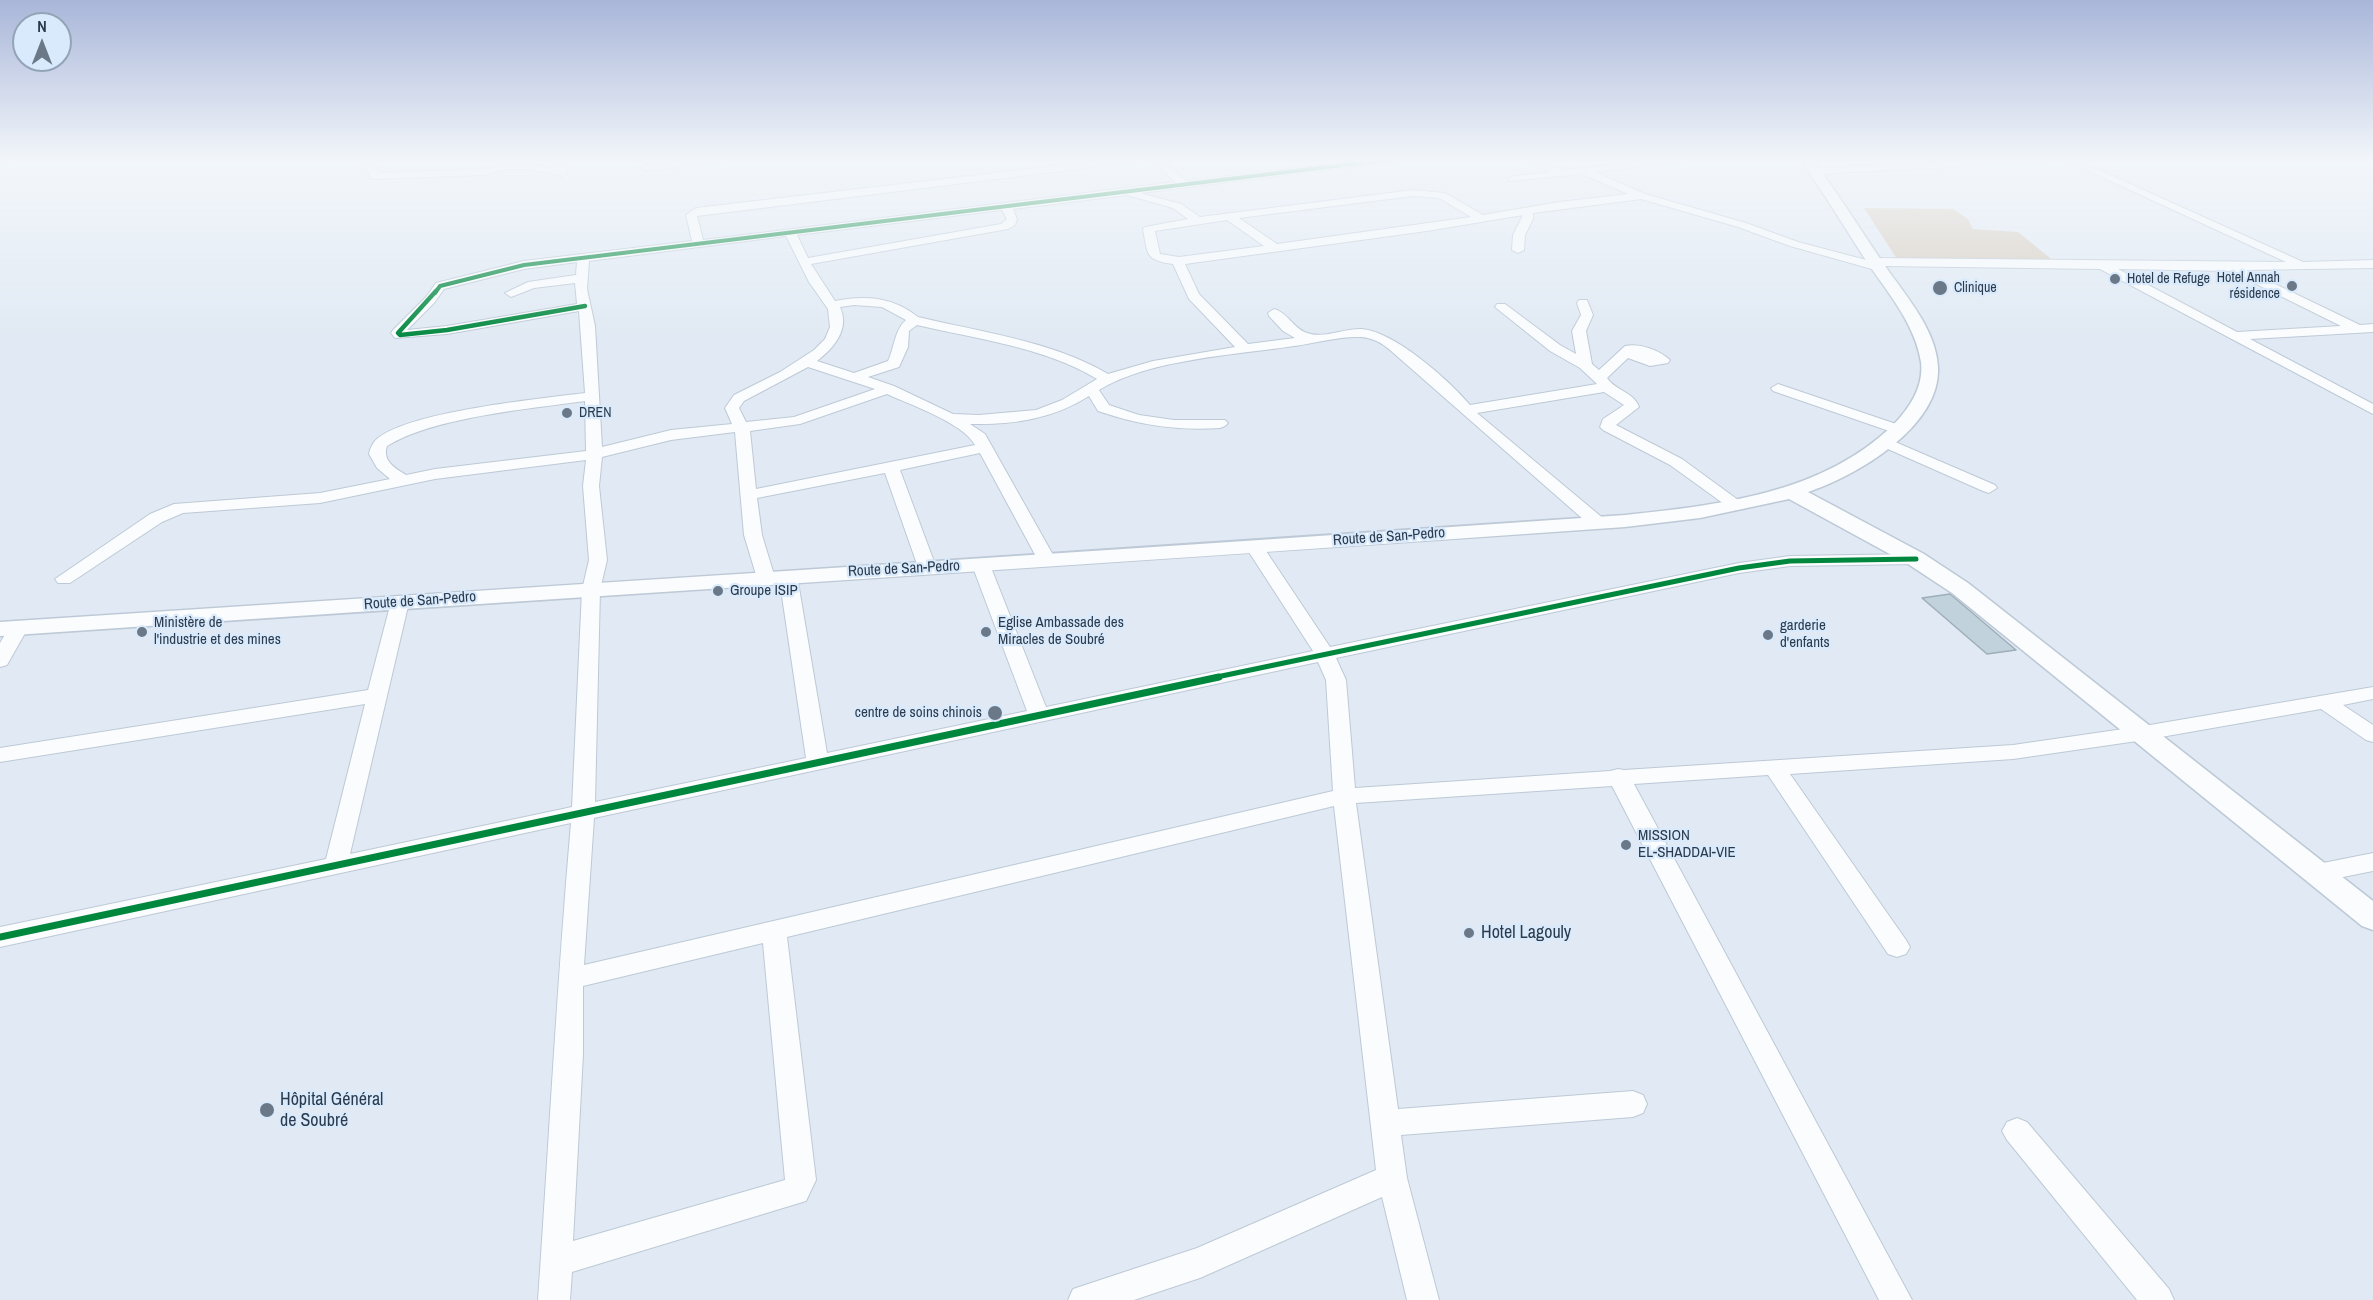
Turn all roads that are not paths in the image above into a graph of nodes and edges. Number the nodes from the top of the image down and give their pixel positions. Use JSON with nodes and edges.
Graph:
{"nodes":[{"id":1,"x":692,"y":220,"type":"edge"},
{"id":2,"x":877,"y":220,"type":"edge"},
{"id":3,"x":1012,"y":220,"type":"edge"},
{"id":4,"x":1206,"y":220,"type":"edge"},
{"id":5,"x":1233,"y":220,"type":"edge"},
{"id":6,"x":1470,"y":220,"type":"edge"},
{"id":7,"x":1528,"y":220,"type":"edge"},
{"id":8,"x":1723,"y":220,"type":"edge"},
{"id":9,"x":1849,"y":220,"type":"edge"},
{"id":10,"x":2202,"y":220,"type":"edge"},
{"id":11,"x":1198,"y":221,"type":"joint"},
{"id":12,"x":790,"y":233,"type":"junction"},
{"id":13,"x":698,"y":244,"type":"junction"},
{"id":14,"x":1276,"y":249,"type":"junction"},
{"id":15,"x":1518,"y":250,"type":"dead end"},
{"id":16,"x":583,"y":258,"type":"junction"},
{"id":17,"x":1179,"y":261,"type":"junction"},
{"id":18,"x":804,"y":262,"type":"junction"},
{"id":19,"x":1877,"y":264,"type":"junction"},
{"id":20,"x":2373,"y":264,"type":"edge"},
{"id":21,"x":2102,"y":266,"type":"junction"},
{"id":22,"x":2304,"y":266,"type":"junction"},
{"id":23,"x":2231,"y":267,"type":"junction"},
{"id":24,"x":582,"y":278,"type":"junction"},
{"id":25,"x":511,"y":293,"type":"dead end"},
{"id":26,"x":1583,"y":303,"type":"dead end"},
{"id":27,"x":832,"y":305,"type":"junction"},
{"id":28,"x":585,"y":306,"type":"junction"},
{"id":29,"x":1501,"y":307,"type":"dead end"},
{"id":30,"x":1274,"y":313,"type":"dead end"},
{"id":31,"x":914,"y":320,"type":"junction"},
{"id":32,"x":2373,"y":328,"type":"edge"},
{"id":33,"x":2358,"y":329,"type":"junction"},
{"id":34,"x":2234,"y":336,"type":"junction"},
{"id":35,"x":1309,"y":340,"type":"junction"},
{"id":36,"x":1245,"y":349,"type":"junction"},
{"id":37,"x":1627,"y":352,"type":"dead end"},
{"id":38,"x":807,"y":362,"type":"junction"},
{"id":39,"x":1585,"y":365,"type":"junction"},
{"id":40,"x":856,"y":377,"type":"junction"},
{"id":41,"x":1107,"y":379,"type":"junction"},
{"id":42,"x":1602,"y":382,"type":"junction"},
{"id":43,"x":1778,"y":388,"type":"dead end"},
{"id":44,"x":889,"y":389,"type":"junction"},
{"id":45,"x":1089,"y":389,"type":"junction"},
{"id":46,"x":592,"y":396,"type":"junction"},
{"id":47,"x":2373,"y":398,"type":"edge"},
{"id":48,"x":2354,"y":399,"type":"junction"},
{"id":49,"x":732,"y":408,"type":"junction"},
{"id":50,"x":1467,"y":410,"type":"junction"},
{"id":51,"x":2373,"y":410,"type":"edge"},
{"id":52,"x":950,"y":418,"type":"junction"},
{"id":53,"x":987,"y":420,"type":"junction"},
{"id":54,"x":1220,"y":423,"type":"dead end"},
{"id":55,"x":742,"y":428,"type":"junction"},
{"id":56,"x":1900,"y":430,"type":"junction"},
{"id":57,"x":671,"y":435,"type":"junction"},
{"id":58,"x":980,"y":441,"type":"junction"},
{"id":59,"x":1886,"y":443,"type":"junction"},
{"id":60,"x":594,"y":454,"type":"junction"},
{"id":61,"x":891,"y":467,"type":"junction"},
{"id":62,"x":403,"y":480,"type":"junction"},
{"id":63,"x":1989,"y":488,"type":"dead end"},
{"id":64,"x":1798,"y":489,"type":"junction"},
{"id":65,"x":749,"y":495,"type":"junction"},
{"id":66,"x":1737,"y":505,"type":"junction"},
{"id":67,"x":1598,"y":523,"type":"junction"},
{"id":68,"x":1254,"y":546,"type":"junction"},
{"id":69,"x":1916,"y":559,"type":"junction"},
{"id":70,"x":1048,"y":561,"type":"junction"},
{"id":71,"x":981,"y":565,"type":"junction"},
{"id":72,"x":927,"y":567,"type":"junction"},
{"id":73,"x":777,"y":577,"type":"junction"},
{"id":74,"x":64,"y":579,"type":"dead end"},
{"id":75,"x":591,"y":590,"type":"junction"},
{"id":76,"x":400,"y":602,"type":"junction"},
{"id":77,"x":9,"y":629,"type":"edge"},
{"id":78,"x":1325,"y":654,"type":"junction"},
{"id":79,"x":0,"y":661,"type":"edge"},
{"id":80,"x":2373,"y":693,"type":"edge"},
{"id":81,"x":379,"y":695,"type":"junction"},
{"id":82,"x":2324,"y":701,"type":"junction"},
{"id":83,"x":1039,"y":715,"type":"junction"},
{"id":84,"x":2144,"y":733,"type":"junction"},
{"id":85,"x":2373,"y":735,"type":"edge"},
{"id":86,"x":0,"y":755,"type":"edge"},
{"id":87,"x":817,"y":761,"type":"junction"},
{"id":88,"x":1773,"y":766,"type":"junction"},
{"id":89,"x":1618,"y":776,"type":"junction"},
{"id":90,"x":1344,"y":796,"type":"junction"},
{"id":91,"x":583,"y":814,"type":"junction"},
{"id":92,"x":2373,"y":862,"type":"edge"},
{"id":93,"x":336,"y":865,"type":"junction"},
{"id":94,"x":2318,"y":873,"type":"junction"},
{"id":95,"x":2373,"y":918,"type":"edge"},
{"id":96,"x":774,"y":930,"type":"junction"},
{"id":97,"x":0,"y":937,"type":"edge"},
{"id":98,"x":1897,"y":947,"type":"dead end"},
{"id":99,"x":570,"y":979,"type":"junction"},
{"id":100,"x":1633,"y":1104,"type":"dead end"},
{"id":101,"x":1386,"y":1123,"type":"junction"},
{"id":102,"x":2017,"y":1131,"type":"dead end"},
{"id":103,"x":1392,"y":1178,"type":"junction"},
{"id":104,"x":557,"y":1261,"type":"junction"},
{"id":105,"x":555,"y":1300,"type":"edge"},
{"id":106,"x":1084,"y":1300,"type":"edge"},
{"id":107,"x":1423,"y":1300,"type":"edge"},
{"id":108,"x":1896,"y":1300,"type":"edge"},
{"id":109,"x":2158,"y":1300,"type":"edge"}],
"edges":[{"from":1,"to":13,"type":"street"},
{"from":2,"to":12,"type":"street"},
{"from":3,"to":18,"type":"street"},
{"from":4,"to":11,"type":"street"},
{"from":5,"to":14,"type":"street"},
{"from":6,"to":14,"type":"street"},
{"from":7,"to":15,"type":"street"},
{"from":8,"to":19,"type":"street"},
{"from":9,"to":19,"type":"main road","name":"Route de San-Pedro"},
{"from":10,"to":22,"type":"street"},
{"from":11,"to":17,"type":"street"},
{"from":12,"to":13,"type":"street"},
{"from":12,"to":18,"type":"street"},
{"from":13,"to":16,"type":"street"},
{"from":14,"to":17,"type":"street"},
{"from":16,"to":24,"type":"street"},
{"from":16,"to":28,"type":"street"},
{"from":17,"to":36,"type":"street"},
{"from":18,"to":27,"type":"street"},
{"from":19,"to":21,"type":"street"},
{"from":19,"to":56,"type":"main road","name":"Route de San-Pedro"},
{"from":20,"to":22,"type":"street"},
{"from":21,"to":23,"type":"street"},
{"from":21,"to":34,"type":"street"},
{"from":22,"to":23,"type":"street"},
{"from":23,"to":33,"type":"street"},
{"from":24,"to":25,"type":"street"},
{"from":24,"to":28,"type":"street"},
{"from":26,"to":39,"type":"street"},
{"from":27,"to":31,"type":"street"},
{"from":27,"to":38,"type":"street"},
{"from":28,"to":46,"type":"street"},
{"from":29,"to":39,"type":"street"},
{"from":30,"to":35,"type":"street"},
{"from":31,"to":40,"type":"street"},
{"from":31,"to":41,"type":"street"},
{"from":32,"to":33,"type":"street"},
{"from":33,"to":34,"type":"street"},
{"from":34,"to":48,"type":"street"},
{"from":35,"to":36,"type":"street"},
{"from":35,"to":50,"type":"street"},
{"from":36,"to":41,"type":"street"},
{"from":37,"to":42,"type":"street"},
{"from":38,"to":40,"type":"street"},
{"from":38,"to":49,"type":"street"},
{"from":39,"to":42,"type":"street"},
{"from":40,"to":44,"type":"street"},
{"from":41,"to":45,"type":"street"},
{"from":42,"to":50,"type":"street"},
{"from":42,"to":66,"type":"street"},
{"from":43,"to":56,"type":"street"},
{"from":44,"to":52,"type":"street"},
{"from":44,"to":55,"type":"street"},
{"from":45,"to":53,"type":"street"},
{"from":45,"to":54,"type":"street"},
{"from":46,"to":60,"type":"street"},
{"from":46,"to":62,"type":"street"},
{"from":47,"to":48,"type":"street"},
{"from":48,"to":51,"type":"street"},
{"from":49,"to":55,"type":"street"},
{"from":49,"to":57,"type":"street"},
{"from":50,"to":67,"type":"street"},
{"from":52,"to":53,"type":"street"},
{"from":52,"to":58,"type":"street"},
{"from":53,"to":58,"type":"street"},
{"from":55,"to":57,"type":"street"},
{"from":55,"to":65,"type":"street"},
{"from":56,"to":59,"type":"main road","name":"Route de San-Pedro"},
{"from":57,"to":60,"type":"street"},
{"from":58,"to":61,"type":"street"},
{"from":58,"to":70,"type":"street"},
{"from":59,"to":63,"type":"street"},
{"from":59,"to":64,"type":"main road","name":"Route de San-Pedro"},
{"from":60,"to":62,"type":"street"},
{"from":60,"to":75,"type":"street"},
{"from":61,"to":65,"type":"street"},
{"from":61,"to":72,"type":"street"},
{"from":62,"to":74,"type":"street"},
{"from":64,"to":66,"type":"main road","name":"Route de San-Pedro"},
{"from":64,"to":69,"type":"main road"},
{"from":65,"to":73,"type":"street"},
{"from":66,"to":67,"type":"main road","name":"Route de San-Pedro"},
{"from":67,"to":68,"type":"main road","name":"Route de San-Pedro"},
{"from":68,"to":70,"type":"main road","name":"Route de San-Pedro"},
{"from":68,"to":78,"type":"street"},
{"from":69,"to":78,"type":"street"},
{"from":69,"to":84,"type":"main road"},
{"from":70,"to":71,"type":"main road","name":"Route de San-Pedro"},
{"from":71,"to":72,"type":"main road","name":"Route de San-Pedro"},
{"from":71,"to":83,"type":"street"},
{"from":72,"to":73,"type":"main road","name":"Route de San-Pedro"},
{"from":73,"to":75,"type":"main road","name":"Route de San-Pedro"},
{"from":73,"to":87,"type":"street"},
{"from":75,"to":76,"type":"main road","name":"Route de San-Pedro"},
{"from":75,"to":91,"type":"street"},
{"from":76,"to":77,"type":"main road","name":"Route de San-Pedro"},
{"from":76,"to":81,"type":"street"},
{"from":77,"to":79,"type":"street"},
{"from":78,"to":83,"type":"street"},
{"from":78,"to":90,"type":"street"},
{"from":80,"to":82,"type":"street"},
{"from":81,"to":86,"type":"street"},
{"from":81,"to":93,"type":"street"},
{"from":82,"to":84,"type":"street"},
{"from":82,"to":85,"type":"street"},
{"from":83,"to":87,"type":"street"},
{"from":84,"to":88,"type":"street"},
{"from":84,"to":94,"type":"main road"},
{"from":87,"to":91,"type":"street"},
{"from":88,"to":89,"type":"street"},
{"from":88,"to":98,"type":"street"},
{"from":89,"to":90,"type":"street"},
{"from":89,"to":108,"type":"street"},
{"from":90,"to":96,"type":"street"},
{"from":90,"to":101,"type":"street"},
{"from":91,"to":93,"type":"street"},
{"from":91,"to":99,"type":"street"},
{"from":92,"to":94,"type":"street"},
{"from":93,"to":97,"type":"street"},
{"from":94,"to":95,"type":"main road"},
{"from":96,"to":99,"type":"street"},
{"from":96,"to":104,"type":"street"},
{"from":99,"to":104,"type":"street"},
{"from":100,"to":101,"type":"street"},
{"from":101,"to":103,"type":"street"},
{"from":102,"to":109,"type":"street"},
{"from":103,"to":106,"type":"street"},
{"from":103,"to":107,"type":"street"},
{"from":104,"to":105,"type":"street"}]}
